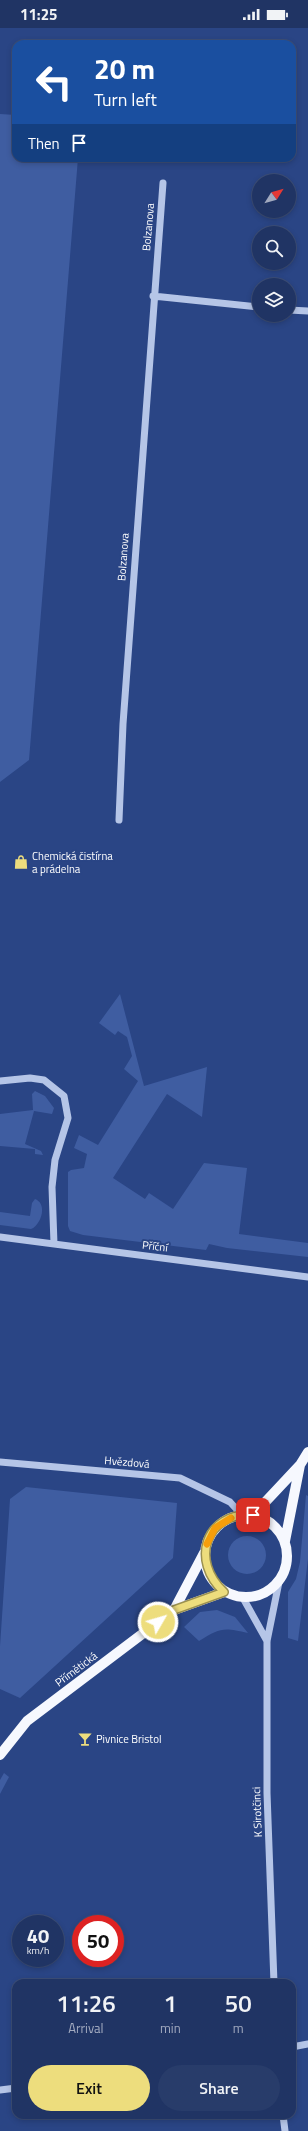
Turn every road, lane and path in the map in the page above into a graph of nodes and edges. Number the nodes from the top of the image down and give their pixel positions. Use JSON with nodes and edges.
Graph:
{"nodes":[{"id":1,"x":163,"y":183,"type":"dead end"},
{"id":2,"x":153,"y":296,"type":"junction"},
{"id":3,"x":252,"y":306,"type":"edge"},
{"id":4,"x":296,"y":310,"type":"edge"},
{"id":5,"x":308,"y":311,"type":"edge"},
{"id":6,"x":118,"y":820,"type":"dead end"},
{"id":7,"x":0,"y":1081,"type":"edge"},
{"id":8,"x":0,"y":1237,"type":"edge"},
{"id":9,"x":54,"y":1244,"type":"junction"},
{"id":10,"x":308,"y":1277,"type":"edge"},
{"id":11,"x":308,"y":1452,"type":"edge"},
{"id":12,"x":0,"y":1462,"type":"edge"},
{"id":13,"x":300,"y":1465,"type":"junction"},
{"id":14,"x":241,"y":1514,"type":"junction"},
{"id":15,"x":253,"y":1515,"type":"junction"},
{"id":16,"x":286,"y":1541,"type":"junction"},
{"id":17,"x":205,"y":1552,"type":"junction"},
{"id":18,"x":279,"y":1582,"type":"junction"},
{"id":19,"x":224,"y":1592,"type":"junction"},
{"id":20,"x":243,"y":1598,"type":"junction"},
{"id":21,"x":174,"y":1610,"type":"junction"},
{"id":22,"x":267,"y":1641,"type":"junction"},
{"id":23,"x":0,"y":1755,"type":"edge"},
{"id":24,"x":274,"y":1979,"type":"edge"},
{"id":25,"x":308,"y":2044,"type":"edge"},
{"id":26,"x":296,"y":2046,"type":"edge"},
{"id":27,"x":12,"y":2088,"type":"edge"},
{"id":28,"x":0,"y":2090,"type":"edge"},
{"id":29,"x":284,"y":2119,"type":"edge"},
{"id":30,"x":285,"y":2131,"type":"edge"}],
"edges":[{"from":1,"to":2,"type":"street","name":"Bolzanova"},
{"from":2,"to":3,"type":"street"},
{"from":2,"to":6,"type":"street","name":"Bolzanova"},
{"from":4,"to":5,"type":"street"},
{"from":7,"to":9,"type":"street"},
{"from":8,"to":9,"type":"street","name":"Příční"},
{"from":9,"to":10,"type":"street","name":"Příční"},
{"from":11,"to":13,"type":"main road"},
{"from":12,"to":14,"type":"street","name":"Hvězdová"},
{"from":13,"to":15,"type":"main road"},
{"from":13,"to":16,"type":"main road"},
{"from":14,"to":15,"type":"main road"},
{"from":14,"to":17,"type":"main road"},
{"from":15,"to":16,"type":"main road"},
{"from":16,"to":18,"type":"main road"},
{"from":17,"to":19,"type":"main road"},
{"from":17,"to":21,"type":"main road","name":"Přímětická"},
{"from":18,"to":20,"type":"main road"},
{"from":18,"to":22,"type":"street","name":"K Sirotčinci"},
{"from":19,"to":20,"type":"main road"},
{"from":19,"to":21,"type":"main road","name":"Přímětická"},
{"from":20,"to":22,"type":"street","name":"K Sirotčinci"},
{"from":21,"to":23,"type":"main road","name":"Přímětická"},
{"from":22,"to":24,"type":"street","name":"K Sirotčinci"},
{"from":25,"to":26,"type":"street"},
{"from":27,"to":28,"type":"street"},
{"from":29,"to":30,"type":"street"}]}
